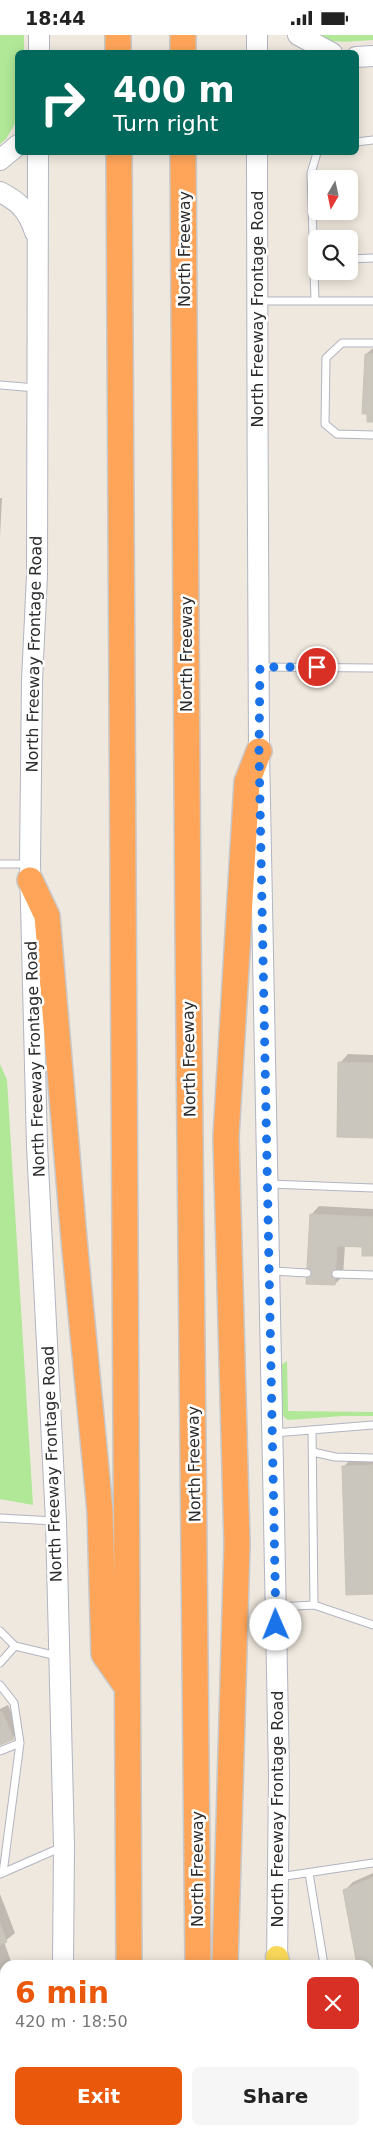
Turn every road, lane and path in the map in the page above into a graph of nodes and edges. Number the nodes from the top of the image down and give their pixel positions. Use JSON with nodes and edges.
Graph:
{"nodes":[{"id":1,"x":39,"y":35,"type":"edge"},
{"id":2,"x":118,"y":35,"type":"edge"},
{"id":3,"x":182,"y":35,"type":"edge"},
{"id":4,"x":257,"y":35,"type":"edge"},
{"id":5,"x":298,"y":35,"type":"edge"},
{"id":6,"x":39,"y":50,"type":"edge"},
{"id":7,"x":118,"y":50,"type":"edge"},
{"id":8,"x":183,"y":50,"type":"edge"},
{"id":9,"x":257,"y":50,"type":"edge"},
{"id":10,"x":326,"y":50,"type":"edge"},
{"id":11,"x":373,"y":55,"type":"edge"},
{"id":12,"x":359,"y":57,"type":"edge"},
{"id":13,"x":373,"y":140,"type":"edge"},
{"id":14,"x":359,"y":142,"type":"edge"},
{"id":15,"x":15,"y":148,"type":"edge"},
{"id":16,"x":38,"y":155,"type":"edge"},
{"id":17,"x":119,"y":155,"type":"edge"},
{"id":18,"x":183,"y":155,"type":"edge"},
{"id":19,"x":257,"y":155,"type":"edge"},
{"id":20,"x":316,"y":155,"type":"edge"},
{"id":21,"x":0,"y":160,"type":"edge"},
{"id":22,"x":0,"y":192,"type":"edge"},
{"id":23,"x":314,"y":230,"type":"edge"},
{"id":24,"x":38,"y":241,"type":"junction"},
{"id":25,"x":373,"y":258,"type":"edge"},
{"id":26,"x":358,"y":259,"type":"edge"},
{"id":27,"x":315,"y":280,"type":"edge"},
{"id":28,"x":256,"y":301,"type":"junction"},
{"id":29,"x":315,"y":301,"type":"junction"},
{"id":30,"x":373,"y":301,"type":"edge"},
{"id":31,"x":373,"y":343,"type":"edge"},
{"id":32,"x":0,"y":385,"type":"edge"},
{"id":33,"x":37,"y":388,"type":"junction"},
{"id":34,"x":373,"y":435,"type":"edge"},
{"id":35,"x":260,"y":667,"type":"junction"},
{"id":36,"x":373,"y":668,"type":"edge"},
{"id":37,"x":259,"y":751,"type":"junction"},
{"id":38,"x":0,"y":864,"type":"edge"},
{"id":39,"x":30,"y":872,"type":"junction"},
{"id":40,"x":267,"y":1184,"type":"junction"},
{"id":41,"x":373,"y":1188,"type":"edge"},
{"id":42,"x":269,"y":1271,"type":"junction"},
{"id":43,"x":307,"y":1273,"type":"dead end"},
{"id":44,"x":336,"y":1274,"type":"dead end"},
{"id":45,"x":373,"y":1275,"type":"edge"},
{"id":46,"x":373,"y":1425,"type":"edge"},
{"id":47,"x":312,"y":1430,"type":"junction"},
{"id":48,"x":272,"y":1433,"type":"junction"},
{"id":49,"x":312,"y":1452,"type":"junction"},
{"id":50,"x":373,"y":1458,"type":"edge"},
{"id":51,"x":0,"y":1518,"type":"edge"},
{"id":52,"x":56,"y":1521,"type":"junction"},
{"id":53,"x":314,"y":1605,"type":"junction"},
{"id":54,"x":276,"y":1607,"type":"junction"},
{"id":55,"x":373,"y":1625,"type":"edge"},
{"id":56,"x":0,"y":1631,"type":"edge"},
{"id":57,"x":15,"y":1645,"type":"junction"},
{"id":58,"x":60,"y":1657,"type":"junction"},
{"id":59,"x":0,"y":1663,"type":"edge"},
{"id":60,"x":0,"y":1685,"type":"edge"},
{"id":61,"x":127,"y":1687,"type":"junction"},
{"id":62,"x":20,"y":1743,"type":"junction"},
{"id":63,"x":0,"y":1751,"type":"edge"},
{"id":64,"x":64,"y":1846,"type":"junction"},
{"id":65,"x":373,"y":1863,"type":"edge"},
{"id":66,"x":2,"y":1873,"type":"edge"},
{"id":67,"x":309,"y":1873,"type":"junction"},
{"id":68,"x":278,"y":1877,"type":"junction"},
{"id":69,"x":63,"y":1960,"type":"edge"},
{"id":70,"x":129,"y":1960,"type":"edge"},
{"id":71,"x":198,"y":1960,"type":"edge"},
{"id":72,"x":225,"y":1960,"type":"edge"},
{"id":73,"x":278,"y":1960,"type":"edge"},
{"id":74,"x":323,"y":1960,"type":"edge"}],
"edges":[{"from":1,"to":6,"type":"main road"},
{"from":2,"to":7,"type":"highway"},
{"from":3,"to":8,"type":"highway"},
{"from":4,"to":9,"type":"main road"},
{"from":5,"to":10,"type":"main road"},
{"from":11,"to":12,"type":"main road"},
{"from":13,"to":14,"type":"lane"},
{"from":15,"to":21,"type":"main road"},
{"from":16,"to":24,"type":"main road","name":"North Freeway Frontage Road"},
{"from":17,"to":61,"type":"highway"},
{"from":18,"to":71,"type":"highway","name":"North Freeway"},
{"from":19,"to":28,"type":"main road","name":"North Freeway Frontage Road"},
{"from":20,"to":23,"type":"lane"},
{"from":22,"to":24,"type":"main road"},
{"from":24,"to":33,"type":"main road","name":"North Freeway Frontage Road"},
{"from":25,"to":26,"type":"lane"},
{"from":27,"to":29,"type":"lane"},
{"from":28,"to":29,"type":"lane"},
{"from":28,"to":35,"type":"main road","name":"North Freeway Frontage Road"},
{"from":29,"to":30,"type":"lane"},
{"from":31,"to":34,"type":"lane"},
{"from":32,"to":33,"type":"lane"},
{"from":33,"to":39,"type":"main road","name":"North Freeway Frontage Road"},
{"from":35,"to":36,"type":"lane"},
{"from":35,"to":37,"type":"main road","name":"North Freeway Frontage Road"},
{"from":37,"to":40,"type":"main road","name":"North Freeway Frontage Road"},
{"from":37,"to":72,"type":"highway"},
{"from":38,"to":39,"type":"lane"},
{"from":39,"to":52,"type":"main road","name":"North Freeway Frontage Road"},
{"from":39,"to":61,"type":"highway"},
{"from":40,"to":41,"type":"lane"},
{"from":40,"to":42,"type":"main road","name":"North Freeway Frontage Road"},
{"from":42,"to":43,"type":"lane"},
{"from":42,"to":48,"type":"main road","name":"North Freeway Frontage Road"},
{"from":44,"to":45,"type":"lane"},
{"from":46,"to":47,"type":"lane"},
{"from":47,"to":48,"type":"lane"},
{"from":47,"to":49,"type":"lane"},
{"from":48,"to":54,"type":"main road","name":"North Freeway Frontage Road"},
{"from":49,"to":50,"type":"lane"},
{"from":49,"to":53,"type":"lane"},
{"from":51,"to":52,"type":"lane"},
{"from":52,"to":58,"type":"main road","name":"North Freeway Frontage Road"},
{"from":53,"to":54,"type":"lane"},
{"from":53,"to":55,"type":"lane"},
{"from":54,"to":68,"type":"main road","name":"North Freeway Frontage Road"},
{"from":56,"to":57,"type":"lane"},
{"from":57,"to":58,"type":"lane"},
{"from":57,"to":59,"type":"lane"},
{"from":58,"to":64,"type":"main road","name":"North Freeway Frontage Road"},
{"from":60,"to":62,"type":"lane"},
{"from":61,"to":70,"type":"highway"},
{"from":62,"to":63,"type":"lane"},
{"from":62,"to":66,"type":"lane"},
{"from":64,"to":66,"type":"lane"},
{"from":64,"to":69,"type":"main road","name":"North Freeway Frontage Road"},
{"from":65,"to":67,"type":"lane"},
{"from":67,"to":68,"type":"lane"},
{"from":67,"to":74,"type":"lane"},
{"from":68,"to":73,"type":"main road","name":"North Freeway Frontage Road"}]}
